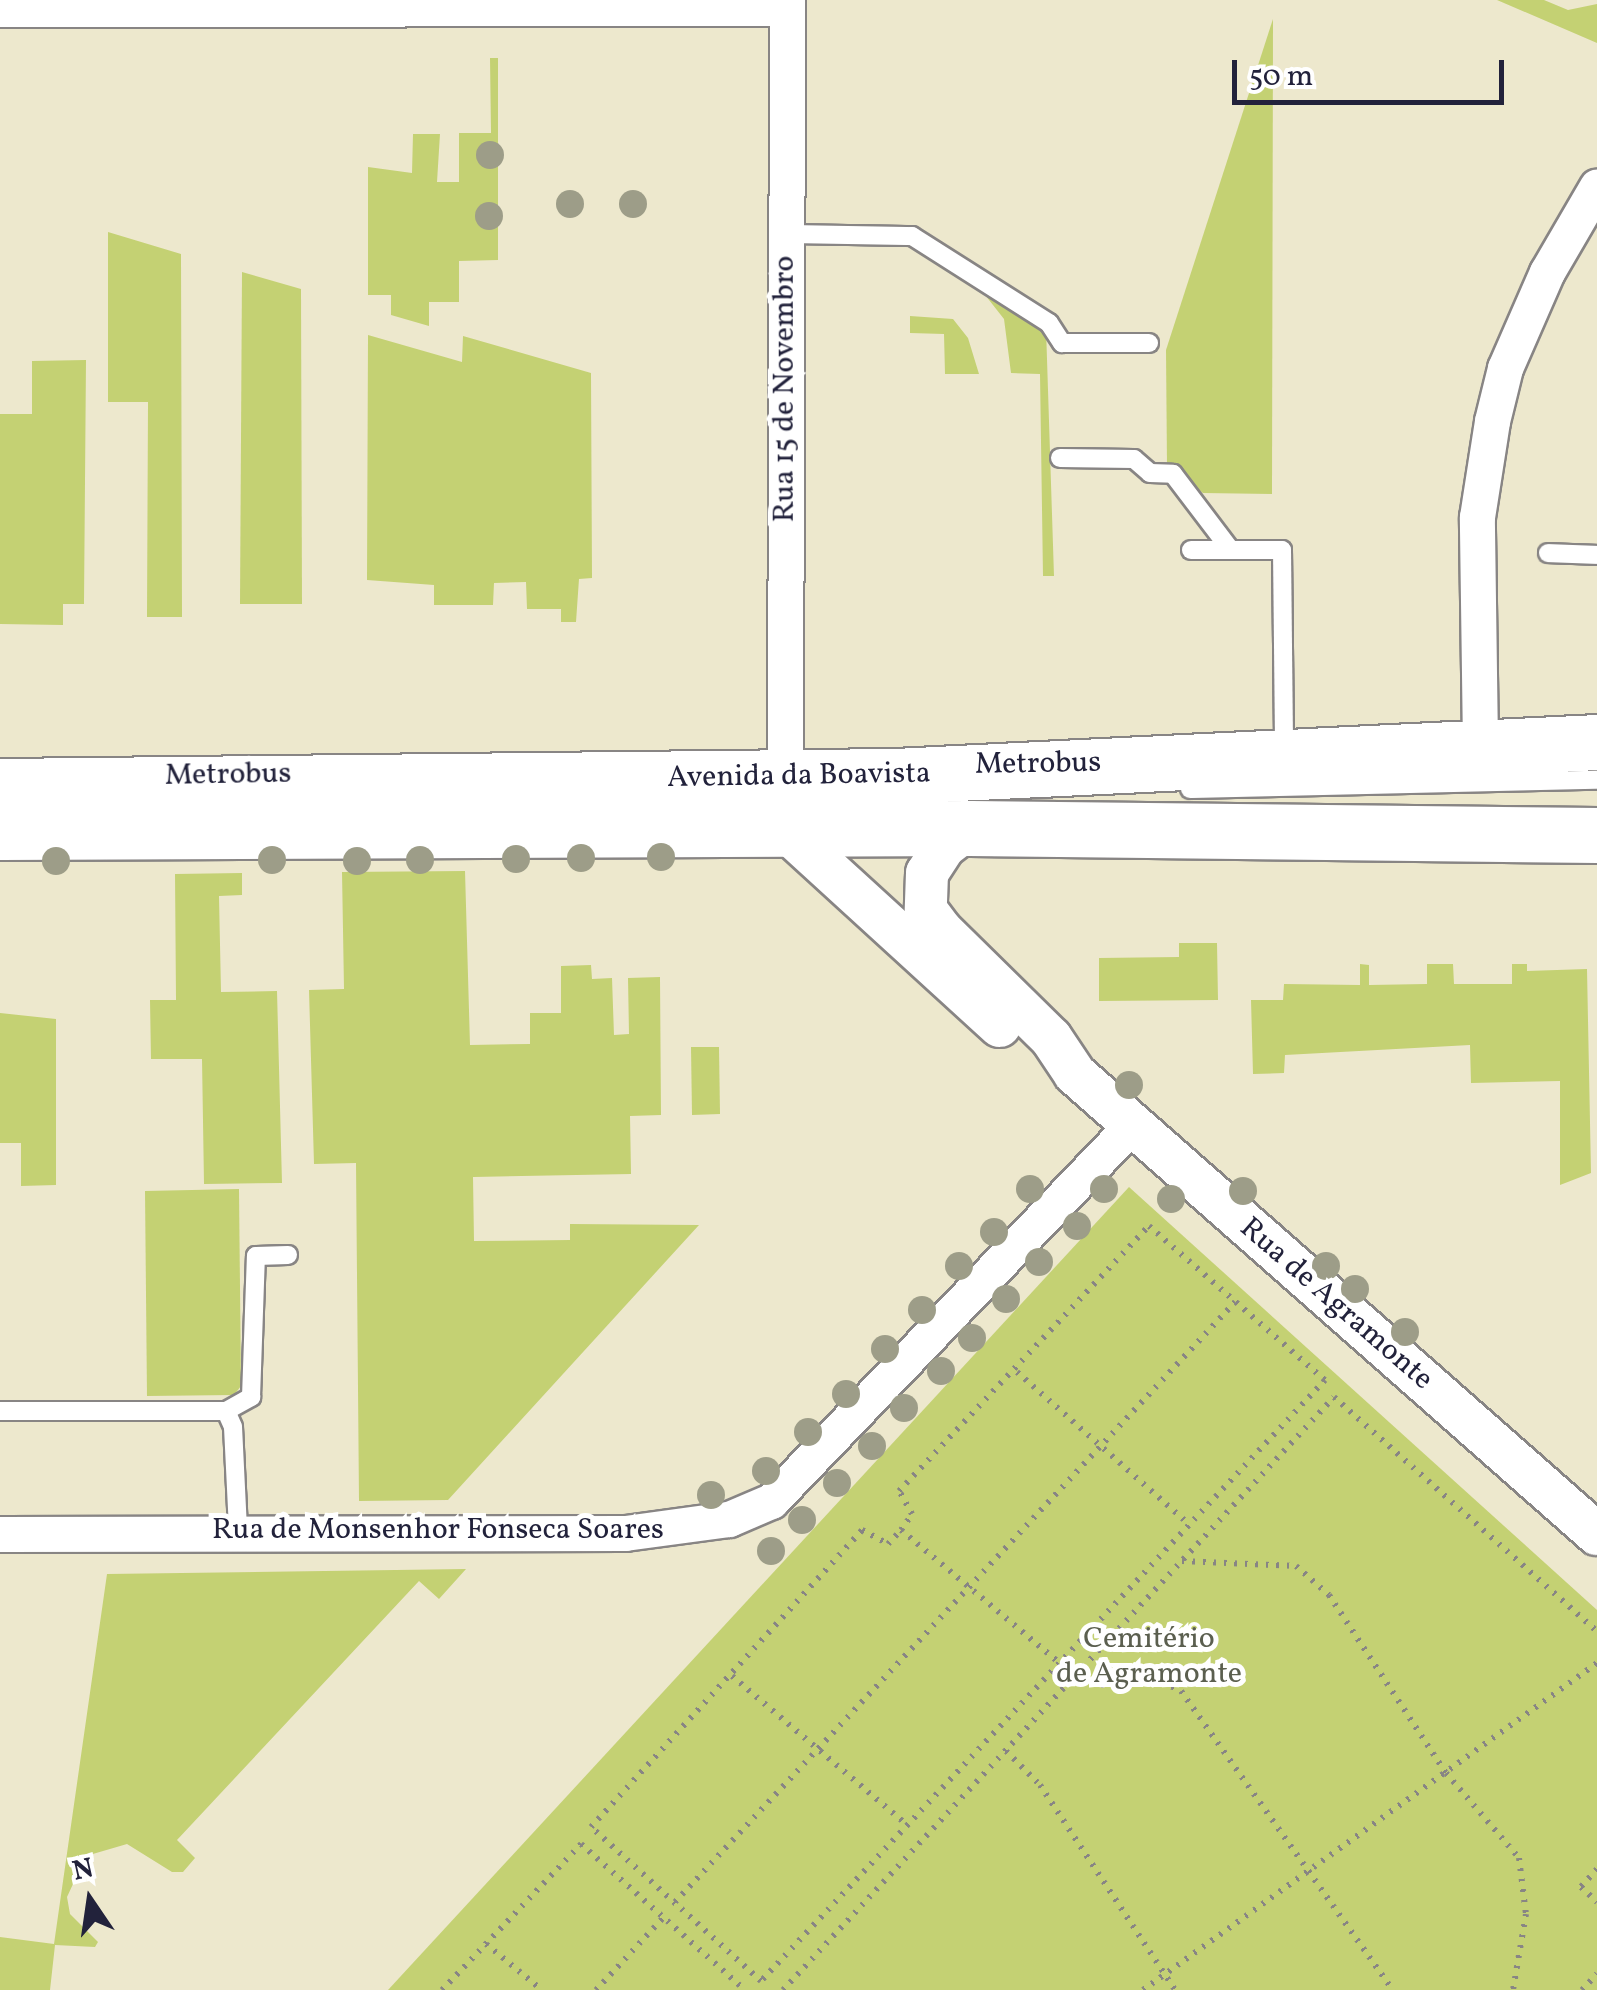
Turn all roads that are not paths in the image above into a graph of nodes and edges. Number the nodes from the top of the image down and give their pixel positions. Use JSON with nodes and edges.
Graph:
{"nodes":[{"id":1,"x":788,"y":4,"type":"edge"},
{"id":2,"x":0,"y":9,"type":"edge"},
{"id":3,"x":1597,"y":186,"type":"edge"},
{"id":4,"x":784,"y":234,"type":"junction"},
{"id":5,"x":1149,"y":343,"type":"dead end"},
{"id":6,"x":1060,"y":458,"type":"dead end"},
{"id":7,"x":1191,"y":550,"type":"dead end"},
{"id":8,"x":1230,"y":550,"type":"junction"},
{"id":9,"x":1548,"y":553,"type":"dead end"},
{"id":10,"x":1597,"y":555,"type":"edge"},
{"id":11,"x":1597,"y":742,"type":"edge"},
{"id":12,"x":1480,"y":744,"type":"junction"},
{"id":13,"x":1284,"y":755,"type":"junction"},
{"id":14,"x":1597,"y":780,"type":"edge"},
{"id":15,"x":0,"y":786,"type":"edge"},
{"id":16,"x":1171,"y":789,"type":"dead end"},
{"id":17,"x":0,"y":806,"type":"edge"},
{"id":18,"x":795,"y":806,"type":"junction"},
{"id":19,"x":982,"y":810,"type":"junction"},
{"id":20,"x":1489,"y":812,"type":"dead end"},
{"id":21,"x":0,"y":832,"type":"edge"},
{"id":22,"x":1087,"y":834,"type":"junction"},
{"id":23,"x":1597,"y":835,"type":"edge"},
{"id":24,"x":941,"y":930,"type":"junction"},
{"id":25,"x":1075,"y":1074,"type":"junction"},
{"id":26,"x":1132,"y":1125,"type":"junction"},
{"id":27,"x":288,"y":1255,"type":"dead end"},
{"id":28,"x":226,"y":1411,"type":"junction"},
{"id":29,"x":0,"y":1412,"type":"edge"},
{"id":30,"x":238,"y":1530,"type":"junction"},
{"id":31,"x":0,"y":1534,"type":"edge"},
{"id":32,"x":1597,"y":1534,"type":"edge"}],
"edges":[{"from":1,"to":2,"type":"street"},
{"from":1,"to":4,"type":"street","name":"Rua 15 de Novembro"},
{"from":3,"to":12,"type":"street"},
{"from":4,"to":5,"type":"lane"},
{"from":4,"to":18,"type":"street","name":"Rua 15 de Novembro"},
{"from":6,"to":8,"type":"lane"},
{"from":7,"to":8,"type":"lane"},
{"from":8,"to":13,"type":"lane"},
{"from":9,"to":10,"type":"lane"},
{"from":11,"to":12,"type":"main road","name":"Avenida da Boavista"},
{"from":12,"to":13,"type":"main road","name":"Avenida da Boavista"},
{"from":13,"to":18,"type":"main road","name":"Avenida da Boavista"},
{"from":14,"to":16,"type":"lane"},
{"from":15,"to":18,"type":"main road","name":"Avenida da Boavista"},
{"from":17,"to":18,"type":"lane","name":"Metrobus"},
{"from":18,"to":19,"type":"main road","name":"Avenida da Boavista"},
{"from":18,"to":21,"type":"main road","name":"Avenida da Boavista"},
{"from":18,"to":24,"type":"street","name":"Rua de Agramonte"},
{"from":18,"to":25,"type":"street","name":"Rua de Agramonte"},
{"from":19,"to":22,"type":"main road","name":"Avenida da Boavista"},
{"from":19,"to":24,"type":"street","name":"Rua de Agramonte"},
{"from":20,"to":22,"type":"lane"},
{"from":22,"to":23,"type":"main road","name":"Avenida da Boavista"},
{"from":24,"to":25,"type":"street","name":"Rua de Agramonte"},
{"from":25,"to":26,"type":"street","name":"Rua de Agramonte"},
{"from":26,"to":30,"type":"street","name":"Rua de Monsenhor Fonseca Soares"},
{"from":26,"to":32,"type":"street","name":"Rua de Agramonte"},
{"from":27,"to":28,"type":"lane"},
{"from":28,"to":29,"type":"lane"},
{"from":28,"to":30,"type":"lane"},
{"from":30,"to":31,"type":"street","name":"Rua de Monsenhor Fonseca Soares"}]}
